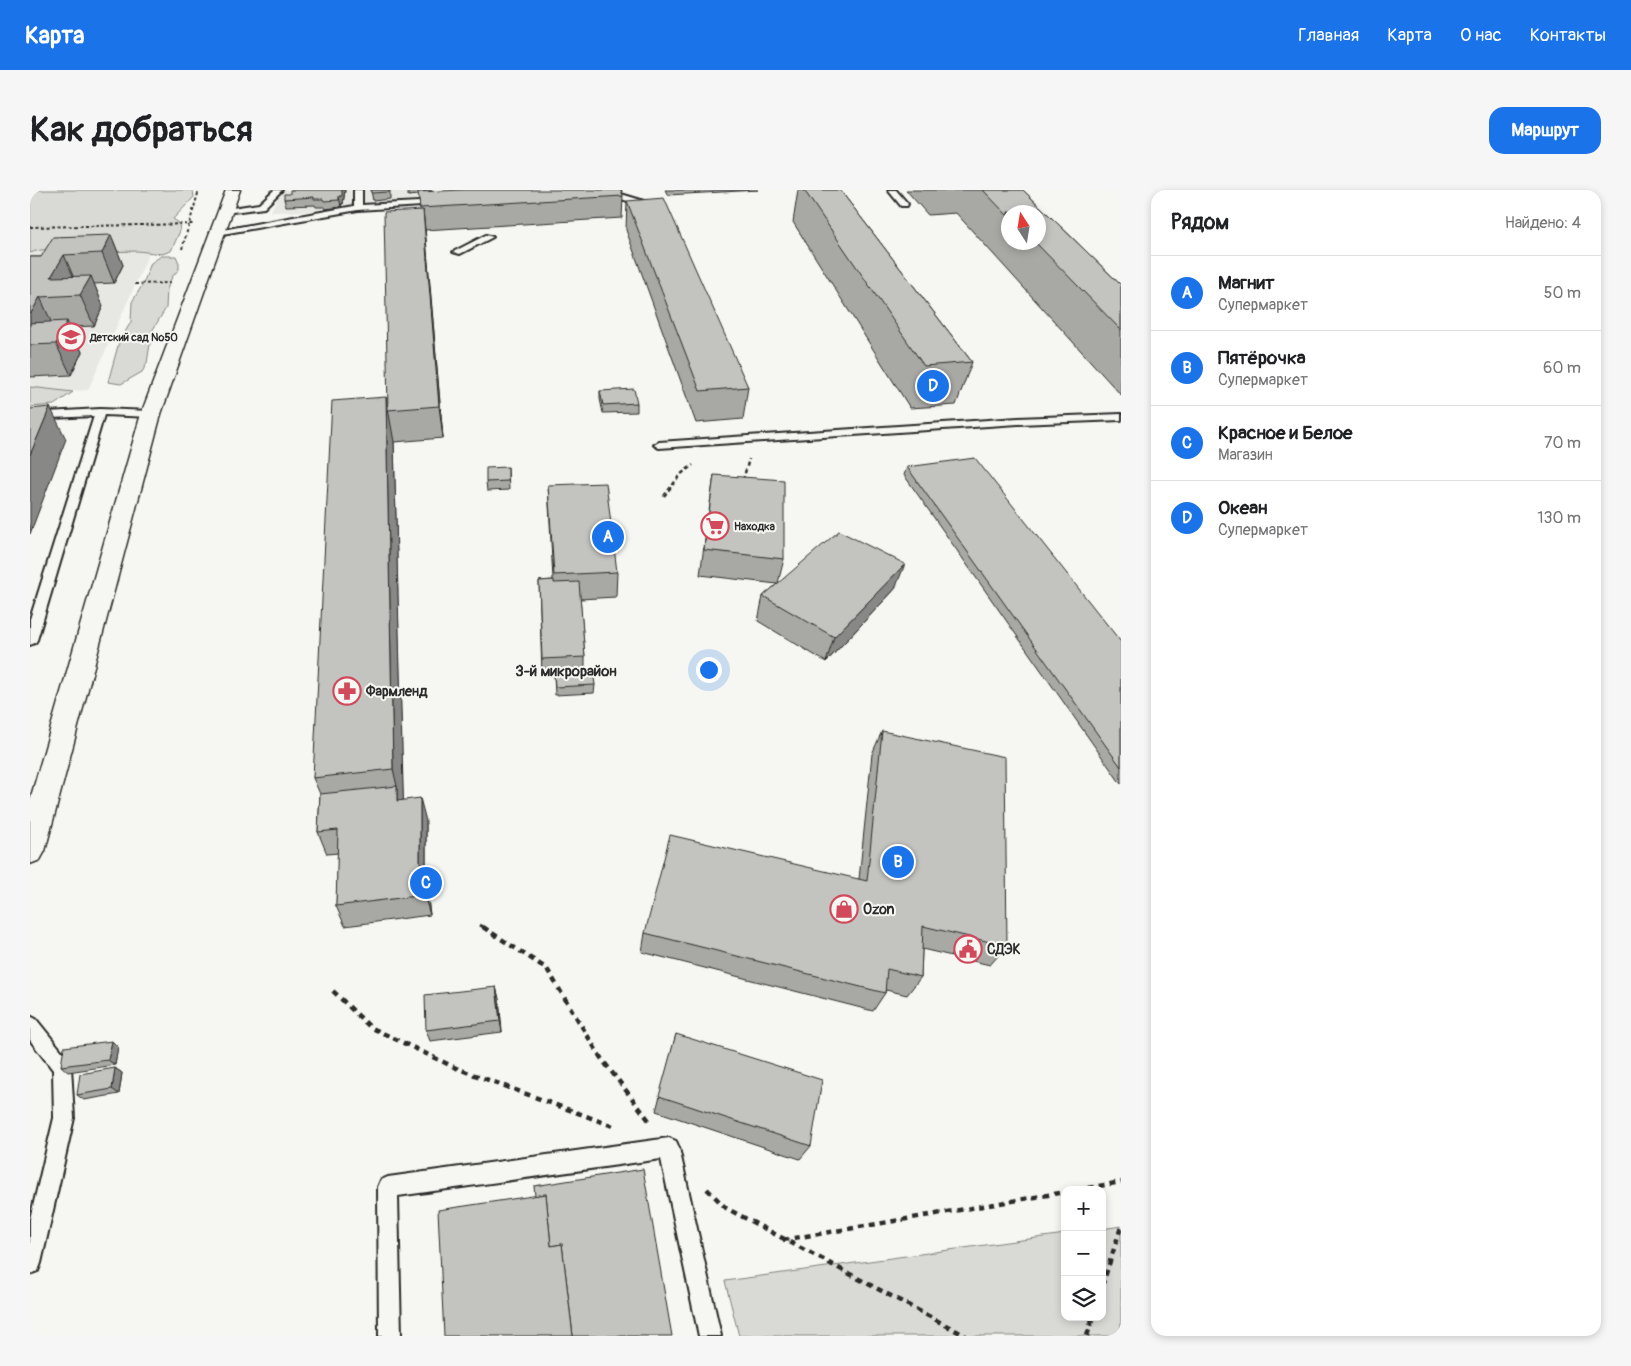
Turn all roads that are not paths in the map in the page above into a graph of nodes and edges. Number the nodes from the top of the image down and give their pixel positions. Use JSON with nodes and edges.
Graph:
{"nodes":[{"id":1,"x":233,"y":190,"type":"edge"},
{"id":2,"x":278,"y":190,"type":"edge"},
{"id":3,"x":358,"y":190,"type":"edge"},
{"id":4,"x":616,"y":190,"type":"edge"},
{"id":5,"x":892,"y":190,"type":"edge"},
{"id":6,"x":450,"y":202,"type":"edge"},
{"id":7,"x":904,"y":204,"type":"dead end"},
{"id":8,"x":358,"y":208,"type":"junction"},
{"id":9,"x":655,"y":222,"type":"edge"},
{"id":10,"x":221,"y":223,"type":"junction"},
{"id":11,"x":489,"y":238,"type":"dead end"},
{"id":12,"x":457,"y":252,"type":"dead end"},
{"id":13,"x":100,"y":412,"type":"junction"},
{"id":14,"x":151,"y":414,"type":"junction"},
{"id":15,"x":30,"y":416,"type":"edge"},
{"id":16,"x":1121,"y":417,"type":"edge"},
{"id":17,"x":659,"y":445,"type":"dead end"},
{"id":18,"x":30,"y":640,"type":"edge"},
{"id":19,"x":30,"y":851,"type":"edge"},
{"id":20,"x":30,"y":1025,"type":"edge"},
{"id":21,"x":30,"y":1263,"type":"edge"},
{"id":22,"x":390,"y":1336,"type":"edge"},
{"id":23,"x":710,"y":1336,"type":"edge"}],
"edges":[{"from":1,"to":10,"type":"street"},
{"from":2,"to":10,"type":"lane"},
{"from":3,"to":8,"type":"lane"},
{"from":4,"to":9,"type":"lane"},
{"from":5,"to":7,"type":"lane"},
{"from":6,"to":8,"type":"lane"},
{"from":8,"to":10,"type":"lane"},
{"from":10,"to":14,"type":"street"},
{"from":11,"to":12,"type":"lane"},
{"from":13,"to":14,"type":"lane"},
{"from":13,"to":15,"type":"lane"},
{"from":13,"to":18,"type":"lane"},
{"from":14,"to":19,"type":"street"},
{"from":16,"to":17,"type":"lane"},
{"from":20,"to":21,"type":"lane"},
{"from":22,"to":23,"type":"lane"}]}
